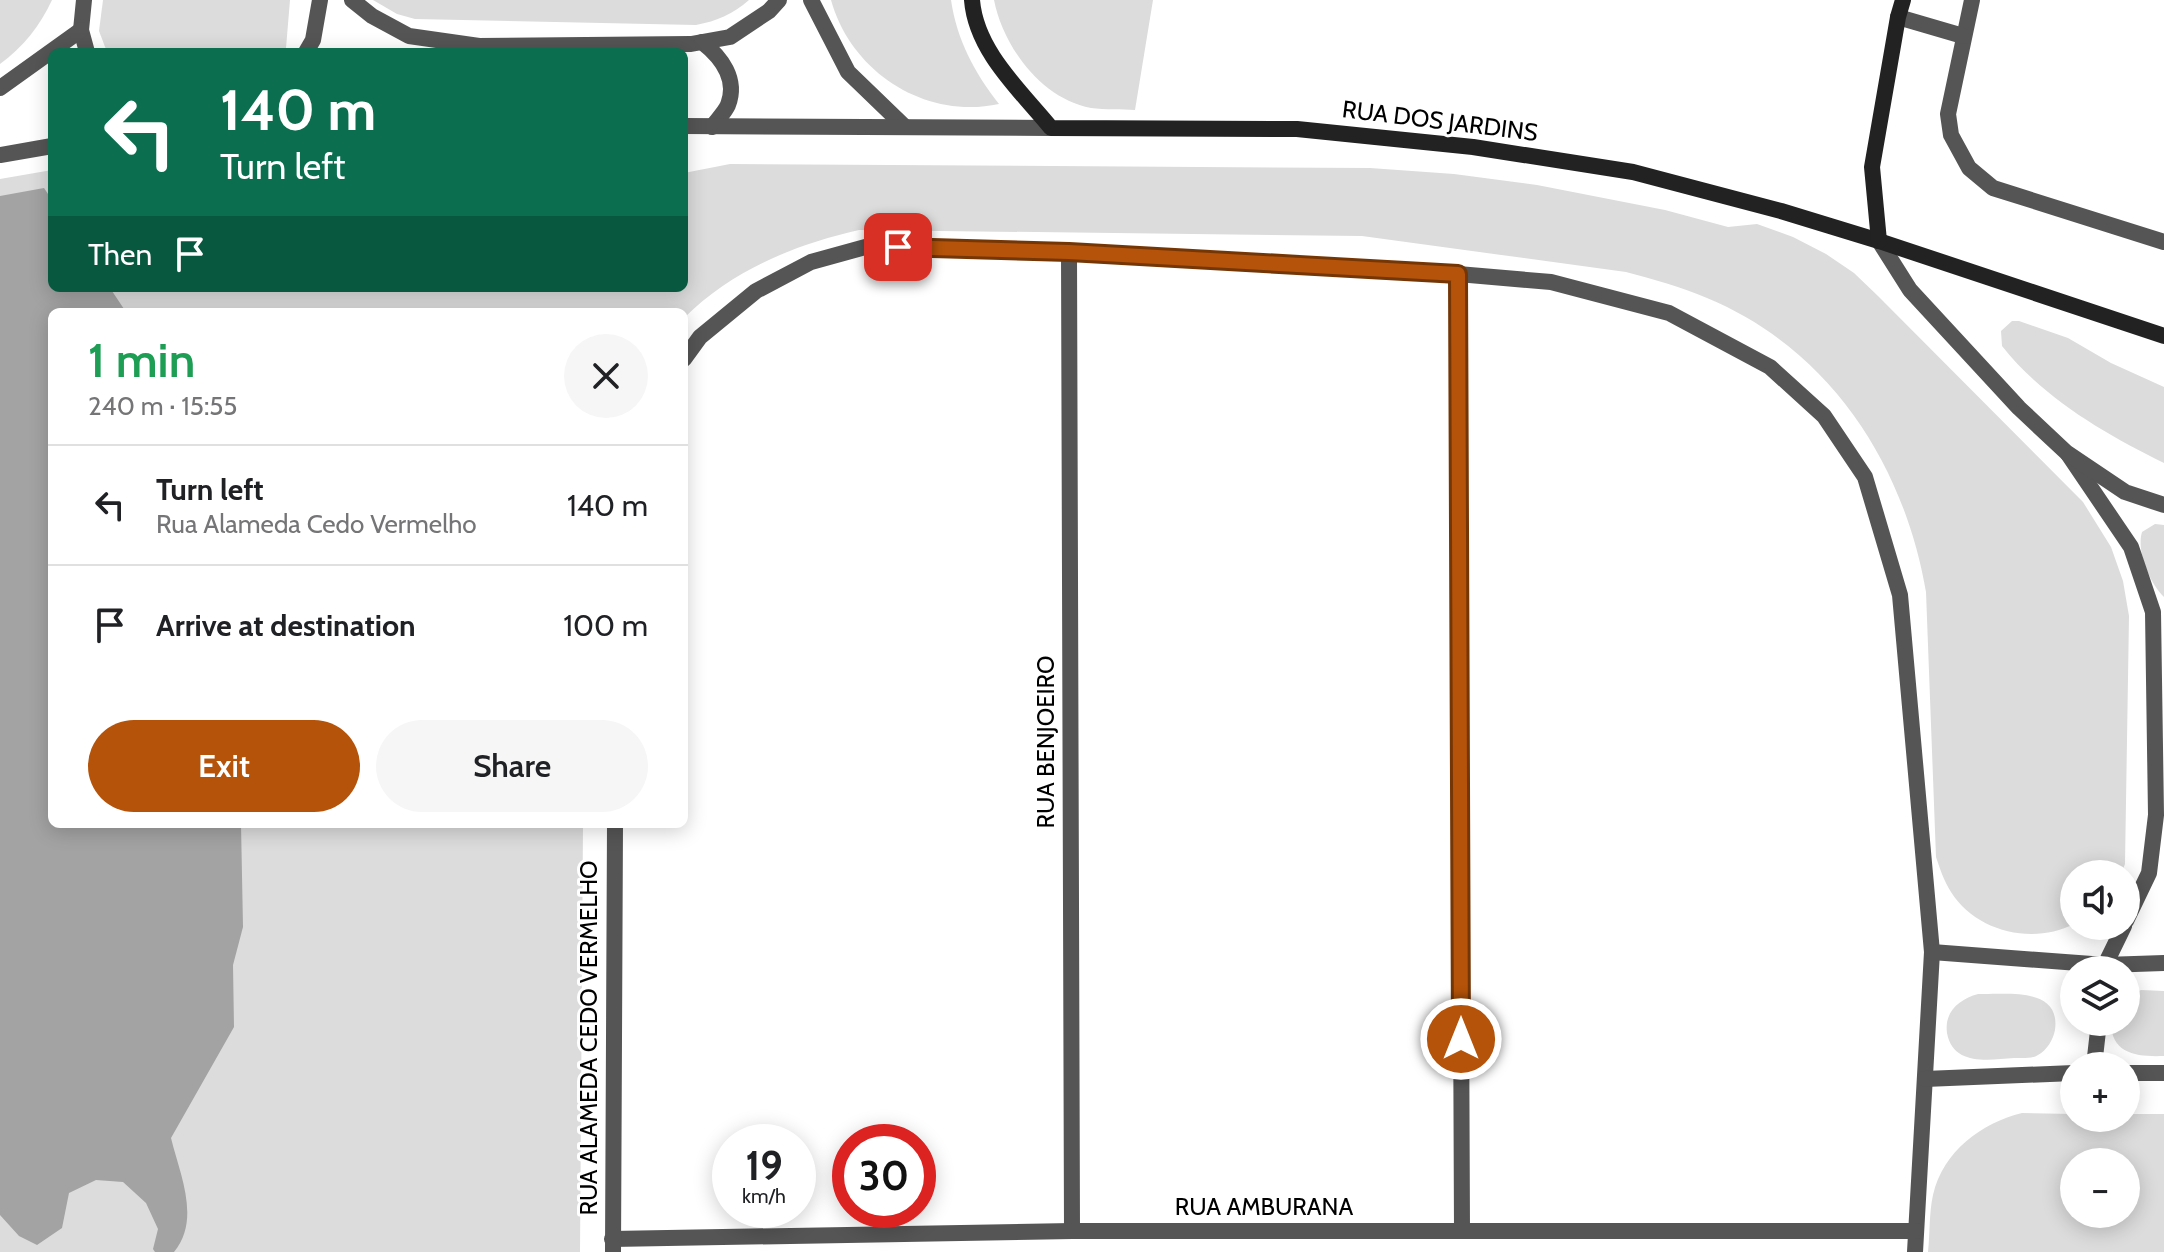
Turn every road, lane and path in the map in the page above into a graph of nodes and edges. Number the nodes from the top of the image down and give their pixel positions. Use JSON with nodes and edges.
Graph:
{"nodes":[{"id":1,"x":84,"y":0,"type":"edge"},
{"id":2,"x":320,"y":0,"type":"edge"},
{"id":3,"x":352,"y":0,"type":"edge"},
{"id":4,"x":779,"y":0,"type":"edge"},
{"id":5,"x":811,"y":0,"type":"edge"},
{"id":6,"x":972,"y":0,"type":"edge"},
{"id":7,"x":1903,"y":0,"type":"edge"},
{"id":8,"x":1972,"y":0,"type":"edge"},
{"id":9,"x":1898,"y":17,"type":"junction"},
{"id":10,"x":81,"y":30,"type":"junction"},
{"id":11,"x":1963,"y":36,"type":"junction"},
{"id":12,"x":702,"y":42,"type":"junction"},
{"id":13,"x":56,"y":48,"type":"edge"},
{"id":14,"x":86,"y":48,"type":"edge"},
{"id":15,"x":308,"y":48,"type":"edge"},
{"id":16,"x":473,"y":48,"type":"edge"},
{"id":17,"x":510,"y":48,"type":"edge"},
{"id":18,"x":48,"y":54,"type":"edge"},
{"id":19,"x":0,"y":88,"type":"edge"},
{"id":20,"x":688,"y":126,"type":"edge"},
{"id":21,"x":712,"y":127,"type":"junction"},
{"id":22,"x":905,"y":127,"type":"junction"},
{"id":23,"x":1051,"y":128,"type":"junction"},
{"id":24,"x":48,"y":147,"type":"edge"},
{"id":25,"x":0,"y":155,"type":"edge"},
{"id":26,"x":1879,"y":241,"type":"junction"},
{"id":27,"x":2164,"y":242,"type":"edge"},
{"id":28,"x":1069,"y":252,"type":"junction"},
{"id":29,"x":1458,"y":274,"type":"junction"},
{"id":30,"x":2164,"y":336,"type":"edge"},
{"id":31,"x":688,"y":354,"type":"edge"},
{"id":32,"x":2067,"y":453,"type":"junction"},
{"id":33,"x":2164,"y":505,"type":"edge"},
{"id":34,"x":2159,"y":625,"type":"edge"},
{"id":35,"x":615,"y":828,"type":"edge"},
{"id":36,"x":2158,"y":839,"type":"edge"},
{"id":37,"x":2140,"y":892,"type":"edge"},
{"id":38,"x":1932,"y":952,"type":"junction"},
{"id":39,"x":2164,"y":963,"type":"edge"},
{"id":40,"x":2060,"y":964,"type":"edge"},
{"id":41,"x":2140,"y":965,"type":"edge"},
{"id":42,"x":2140,"y":1073,"type":"edge"},
{"id":43,"x":2164,"y":1073,"type":"edge"},
{"id":44,"x":2060,"y":1074,"type":"edge"},
{"id":45,"x":1925,"y":1079,"type":"junction"},
{"id":46,"x":1462,"y":1230,"type":"junction"},
{"id":47,"x":1072,"y":1231,"type":"junction"},
{"id":48,"x":1916,"y":1231,"type":"junction"},
{"id":49,"x":613,"y":1246,"type":"edge"},
{"id":50,"x":1915,"y":1252,"type":"edge"}],
"edges":[{"from":1,"to":10,"type":"street"},
{"from":2,"to":15,"type":"street"},
{"from":3,"to":16,"type":"street"},
{"from":4,"to":12,"type":"street"},
{"from":5,"to":22,"type":"street"},
{"from":6,"to":23,"type":"street"},
{"from":7,"to":9,"type":"street"},
{"from":8,"to":11,"type":"street"},
{"from":9,"to":11,"type":"street"},
{"from":9,"to":26,"type":"street"},
{"from":10,"to":13,"type":"street"},
{"from":10,"to":14,"type":"street"},
{"from":11,"to":27,"type":"street"},
{"from":12,"to":17,"type":"street"},
{"from":12,"to":21,"type":"street"},
{"from":18,"to":19,"type":"street"},
{"from":20,"to":21,"type":"street","name":"RUA DOS JARDINS"},
{"from":21,"to":22,"type":"street","name":"RUA DOS JARDINS"},
{"from":22,"to":23,"type":"street","name":"RUA DOS JARDINS"},
{"from":23,"to":26,"type":"street","name":"RUA DOS JARDINS"},
{"from":24,"to":25,"type":"street"},
{"from":26,"to":30,"type":"street","name":"RUA DOS JARDINS"},
{"from":26,"to":32,"type":"street"},
{"from":28,"to":29,"type":"street"},
{"from":28,"to":31,"type":"street"},
{"from":28,"to":47,"type":"street","name":"RUA BENJOEIRO"},
{"from":29,"to":38,"type":"street"},
{"from":29,"to":46,"type":"street"},
{"from":32,"to":33,"type":"street"},
{"from":32,"to":34,"type":"street"},
{"from":34,"to":36,"type":"street"},
{"from":35,"to":49,"type":"street","name":"RUA ALAMEDA CEDO VERMELHO"},
{"from":36,"to":37,"type":"street"},
{"from":38,"to":40,"type":"street"},
{"from":38,"to":45,"type":"street"},
{"from":39,"to":41,"type":"street"},
{"from":42,"to":43,"type":"street"},
{"from":44,"to":45,"type":"street"},
{"from":45,"to":48,"type":"street"},
{"from":46,"to":47,"type":"street","name":"RUA AMBURANA"},
{"from":46,"to":48,"type":"street","name":"RUA AMBURANA"},
{"from":47,"to":49,"type":"street","name":"RUA AMBURANA"},
{"from":48,"to":50,"type":"street"}]}
